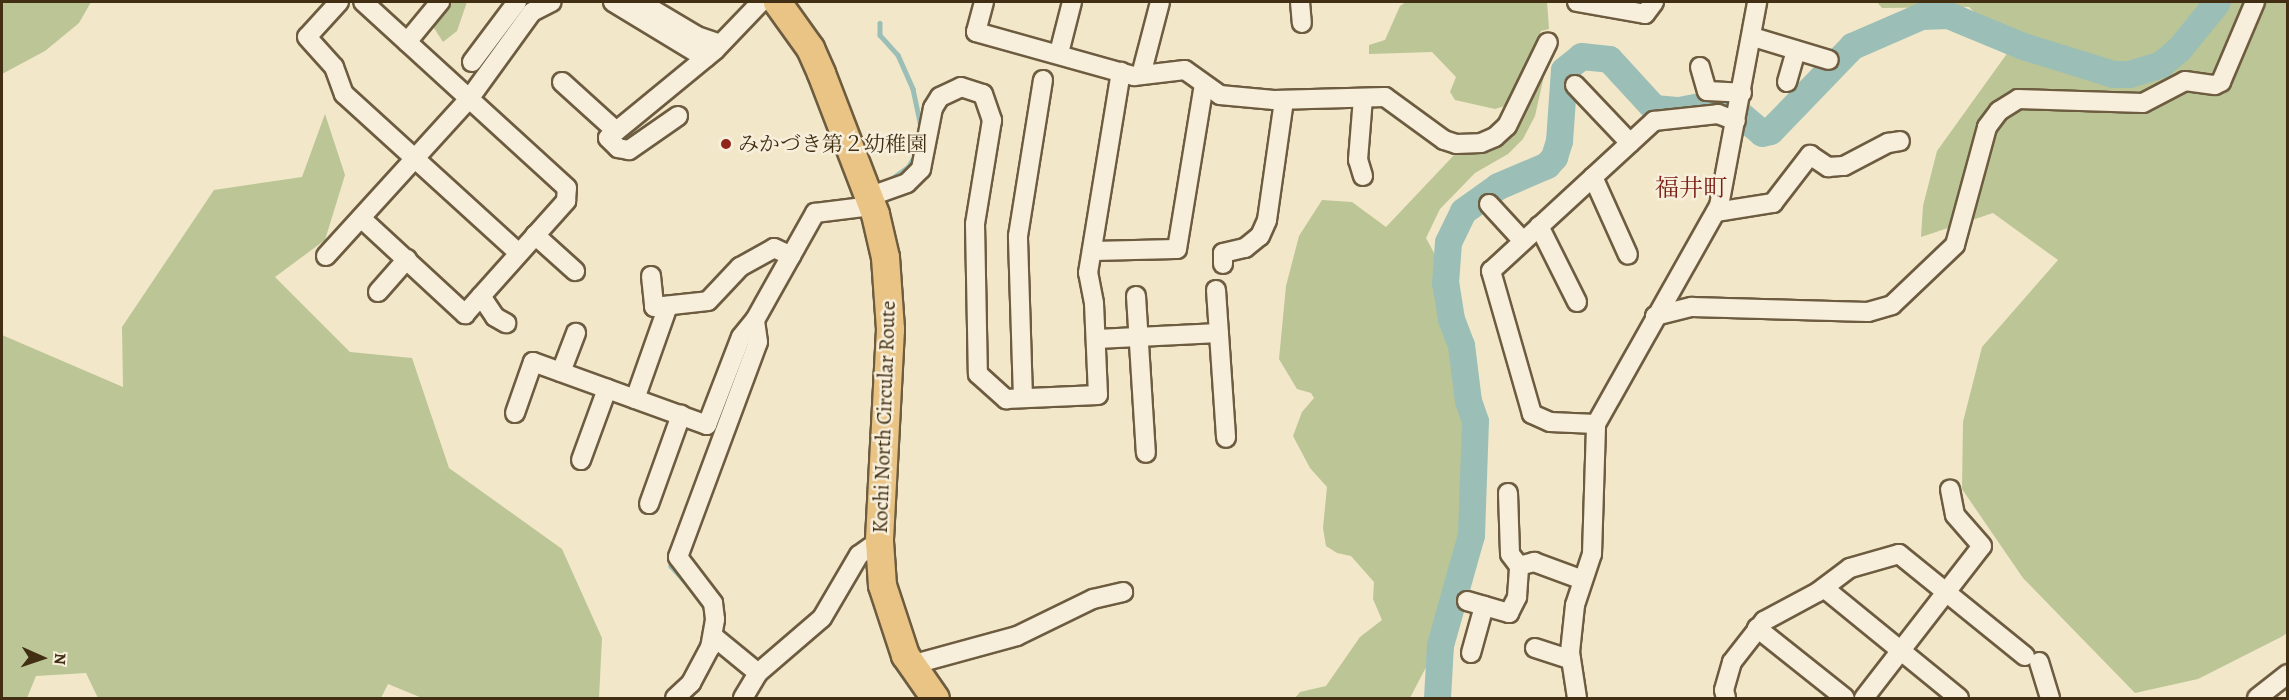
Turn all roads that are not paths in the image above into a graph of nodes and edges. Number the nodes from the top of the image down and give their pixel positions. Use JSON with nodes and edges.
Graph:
{"nodes":[{"id":1,"x":339,"y":2,"type":"edge"},
{"id":2,"x":363,"y":2,"type":"edge"},
{"id":3,"x":440,"y":2,"type":"edge"},
{"id":4,"x":517,"y":2,"type":"edge"},
{"id":5,"x":552,"y":2,"type":"edge"},
{"id":6,"x":613,"y":2,"type":"edge"},
{"id":7,"x":640,"y":2,"type":"edge"},
{"id":8,"x":761,"y":2,"type":"edge"},
{"id":9,"x":777,"y":2,"type":"edge"},
{"id":10,"x":984,"y":2,"type":"edge"},
{"id":11,"x":1072,"y":2,"type":"edge"},
{"id":12,"x":1160,"y":2,"type":"edge"},
{"id":13,"x":1300,"y":2,"type":"edge"},
{"id":14,"x":1577,"y":2,"type":"edge"},
{"id":15,"x":1654,"y":2,"type":"edge"},
{"id":16,"x":1757,"y":2,"type":"edge"},
{"id":17,"x":2254,"y":2,"type":"edge"},
{"id":18,"x":1302,"y":22,"type":"dead end"},
{"id":19,"x":1753,"y":37,"type":"junction"},
{"id":20,"x":407,"y":42,"type":"junction"},
{"id":21,"x":1548,"y":42,"type":"dead end"},
{"id":22,"x":720,"y":44,"type":"junction"},
{"id":23,"x":1796,"y":50,"type":"junction"},
{"id":24,"x":1059,"y":53,"type":"junction"},
{"id":25,"x":705,"y":58,"type":"junction"},
{"id":26,"x":1829,"y":60,"type":"dead end"},
{"id":27,"x":472,"y":62,"type":"dead end"},
{"id":28,"x":1700,"y":67,"type":"dead end"},
{"id":29,"x":1121,"y":72,"type":"junction"},
{"id":30,"x":1142,"y":75,"type":"junction"},
{"id":31,"x":1043,"y":80,"type":"dead end"},
{"id":32,"x":562,"y":82,"type":"dead end"},
{"id":33,"x":1787,"y":82,"type":"dead end"},
{"id":34,"x":1204,"y":84,"type":"junction"},
{"id":35,"x":1575,"y":84,"type":"dead end"},
{"id":36,"x":1363,"y":98,"type":"junction"},
{"id":37,"x":470,"y":99,"type":"junction"},
{"id":38,"x":1284,"y":100,"type":"junction"},
{"id":39,"x":1739,"y":109,"type":"junction"},
{"id":40,"x":678,"y":116,"type":"dead end"},
{"id":41,"x":616,"y":131,"type":"junction"},
{"id":42,"x":1900,"y":141,"type":"dead end"},
{"id":43,"x":1630,"y":143,"type":"junction"},
{"id":44,"x":415,"y":159,"type":"junction"},
{"id":45,"x":1363,"y":176,"type":"dead end"},
{"id":46,"x":1593,"y":177,"type":"junction"},
{"id":47,"x":870,"y":201,"type":"junction"},
{"id":48,"x":1489,"y":204,"type":"dead end"},
{"id":49,"x":1716,"y":212,"type":"junction"},
{"id":50,"x":361,"y":218,"type":"junction"},
{"id":51,"x":1539,"y":226,"type":"junction"},
{"id":52,"x":535,"y":235,"type":"junction"},
{"id":53,"x":1523,"y":241,"type":"junction"},
{"id":54,"x":1092,"y":251,"type":"junction"},
{"id":55,"x":519,"y":253,"type":"junction"},
{"id":56,"x":1628,"y":255,"type":"dead end"},
{"id":57,"x":326,"y":256,"type":"dead end"},
{"id":58,"x":791,"y":256,"type":"junction"},
{"id":59,"x":407,"y":260,"type":"junction"},
{"id":60,"x":1223,"y":264,"type":"dead end"},
{"id":61,"x":574,"y":271,"type":"dead end"},
{"id":62,"x":651,"y":276,"type":"dead end"},
{"id":63,"x":1216,"y":290,"type":"dead end"},
{"id":64,"x":378,"y":292,"type":"dead end"},
{"id":65,"x":481,"y":296,"type":"junction"},
{"id":66,"x":1136,"y":296,"type":"dead end"},
{"id":67,"x":1577,"y":302,"type":"dead end"},
{"id":68,"x":668,"y":306,"type":"junction"},
{"id":69,"x":1655,"y":316,"type":"junction"},
{"id":70,"x":755,"y":320,"type":"junction"},
{"id":71,"x":506,"y":322,"type":"dead end"},
{"id":72,"x":576,"y":333,"type":"dead end"},
{"id":73,"x":1219,"y":333,"type":"junction"},
{"id":74,"x":1139,"y":337,"type":"junction"},
{"id":75,"x":1097,"y":339,"type":"junction"},
{"id":76,"x":561,"y":372,"type":"junction"},
{"id":77,"x":607,"y":389,"type":"junction"},
{"id":78,"x":1023,"y":398,"type":"junction"},
{"id":79,"x":635,"y":399,"type":"junction"},
{"id":80,"x":515,"y":412,"type":"dead end"},
{"id":81,"x":681,"y":415,"type":"junction"},
{"id":82,"x":1596,"y":424,"type":"junction"},
{"id":83,"x":1226,"y":438,"type":"dead end"},
{"id":84,"x":1146,"y":453,"type":"dead end"},
{"id":85,"x":581,"y":460,"type":"dead end"},
{"id":86,"x":1950,"y":489,"type":"dead end"},
{"id":87,"x":1508,"y":493,"type":"dead end"},
{"id":88,"x":649,"y":504,"type":"dead end"},
{"id":89,"x":879,"y":541,"type":"junction"},
{"id":90,"x":1519,"y":566,"type":"junction"},
{"id":91,"x":1583,"y":580,"type":"junction"},
{"id":92,"x":1824,"y":588,"type":"junction"},
{"id":93,"x":1123,"y":592,"type":"dead end"},
{"id":94,"x":1945,"y":592,"type":"junction"},
{"id":95,"x":1757,"y":628,"type":"junction"},
{"id":96,"x":713,"y":636,"type":"junction"},
{"id":97,"x":1536,"y":648,"type":"dead end"},
{"id":98,"x":1901,"y":651,"type":"junction"},
{"id":99,"x":1471,"y":653,"type":"dead end"},
{"id":100,"x":1571,"y":660,"type":"junction"},
{"id":101,"x":911,"y":665,"type":"junction"},
{"id":102,"x":758,"y":673,"type":"junction"},
{"id":103,"x":2288,"y":674,"type":"edge"},
{"id":104,"x":675,"y":699,"type":"edge"},
{"id":105,"x":744,"y":699,"type":"edge"},
{"id":106,"x":935,"y":699,"type":"edge"},
{"id":107,"x":1576,"y":699,"type":"edge"},
{"id":108,"x":1726,"y":699,"type":"edge"},
{"id":109,"x":1845,"y":699,"type":"edge"},
{"id":110,"x":1864,"y":699,"type":"edge"},
{"id":111,"x":1959,"y":699,"type":"edge"},
{"id":112,"x":2050,"y":699,"type":"edge"},
{"id":113,"x":2257,"y":699,"type":"edge"}],
"edges":[{"from":1,"to":44,"type":"street"},
{"from":2,"to":20,"type":"street"},
{"from":3,"to":20,"type":"street"},
{"from":4,"to":27,"type":"street"},
{"from":5,"to":37,"type":"street"},
{"from":6,"to":25,"type":"street"},
{"from":7,"to":22,"type":"street"},
{"from":8,"to":22,"type":"street"},
{"from":9,"to":47,"type":"main road","name":"Kochi North Circular Route"},
{"from":10,"to":24,"type":"street"},
{"from":11,"to":24,"type":"street"},
{"from":12,"to":30,"type":"street"},
{"from":13,"to":18,"type":"street"},
{"from":14,"to":15,"type":"street"},
{"from":16,"to":19,"type":"street"},
{"from":17,"to":69,"type":"street"},
{"from":19,"to":23,"type":"street"},
{"from":19,"to":39,"type":"street"},
{"from":20,"to":37,"type":"street"},
{"from":21,"to":36,"type":"street"},
{"from":22,"to":25,"type":"street"},
{"from":23,"to":26,"type":"street"},
{"from":23,"to":33,"type":"street"},
{"from":24,"to":29,"type":"street"},
{"from":25,"to":41,"type":"street"},
{"from":28,"to":39,"type":"street"},
{"from":29,"to":30,"type":"street"},
{"from":29,"to":54,"type":"street"},
{"from":30,"to":34,"type":"street"},
{"from":31,"to":78,"type":"street"},
{"from":32,"to":41,"type":"street"},
{"from":34,"to":38,"type":"street"},
{"from":34,"to":54,"type":"street"},
{"from":35,"to":43,"type":"street"},
{"from":36,"to":38,"type":"street"},
{"from":36,"to":45,"type":"street"},
{"from":37,"to":44,"type":"street"},
{"from":37,"to":52,"type":"street"},
{"from":38,"to":60,"type":"street"},
{"from":39,"to":43,"type":"street"},
{"from":39,"to":49,"type":"street"},
{"from":40,"to":41,"type":"street"},
{"from":42,"to":49,"type":"street"},
{"from":43,"to":46,"type":"street"},
{"from":44,"to":50,"type":"street"},
{"from":44,"to":55,"type":"street"},
{"from":46,"to":51,"type":"street"},
{"from":46,"to":56,"type":"street"},
{"from":47,"to":58,"type":"street"},
{"from":47,"to":78,"type":"street"},
{"from":47,"to":89,"type":"main road","name":"Kochi North Circular Route"},
{"from":48,"to":53,"type":"street"},
{"from":49,"to":69,"type":"street"},
{"from":50,"to":57,"type":"street"},
{"from":50,"to":59,"type":"street"},
{"from":51,"to":53,"type":"street"},
{"from":51,"to":67,"type":"street"},
{"from":52,"to":55,"type":"street"},
{"from":52,"to":61,"type":"street"},
{"from":53,"to":82,"type":"street"},
{"from":54,"to":75,"type":"street"},
{"from":55,"to":65,"type":"street"},
{"from":58,"to":68,"type":"street"},
{"from":58,"to":70,"type":"street"},
{"from":59,"to":64,"type":"street"},
{"from":59,"to":65,"type":"street"},
{"from":62,"to":68,"type":"street"},
{"from":63,"to":73,"type":"street"},
{"from":65,"to":71,"type":"street"},
{"from":66,"to":74,"type":"street"},
{"from":68,"to":79,"type":"street"},
{"from":69,"to":82,"type":"street"},
{"from":70,"to":81,"type":"street"},
{"from":70,"to":96,"type":"street"},
{"from":72,"to":76,"type":"street"},
{"from":73,"to":74,"type":"street"},
{"from":73,"to":83,"type":"street"},
{"from":74,"to":75,"type":"street"},
{"from":74,"to":84,"type":"street"},
{"from":75,"to":78,"type":"street"},
{"from":76,"to":77,"type":"street"},
{"from":76,"to":80,"type":"street"},
{"from":77,"to":79,"type":"street"},
{"from":77,"to":85,"type":"street"},
{"from":79,"to":81,"type":"street"},
{"from":81,"to":88,"type":"street"},
{"from":82,"to":91,"type":"street"},
{"from":86,"to":94,"type":"street"},
{"from":87,"to":90,"type":"street"},
{"from":89,"to":101,"type":"main road","name":"Kochi North Circular Route"},
{"from":89,"to":102,"type":"street"},
{"from":90,"to":91,"type":"street"},
{"from":90,"to":99,"type":"street"},
{"from":91,"to":100,"type":"street"},
{"from":92,"to":94,"type":"street"},
{"from":92,"to":95,"type":"street"},
{"from":92,"to":98,"type":"street"},
{"from":93,"to":101,"type":"street"},
{"from":94,"to":98,"type":"street"},
{"from":94,"to":112,"type":"street"},
{"from":95,"to":108,"type":"street"},
{"from":95,"to":109,"type":"street"},
{"from":96,"to":102,"type":"street"},
{"from":96,"to":104,"type":"street"},
{"from":97,"to":100,"type":"street"},
{"from":98,"to":110,"type":"street"},
{"from":98,"to":111,"type":"street"},
{"from":100,"to":107,"type":"street"},
{"from":101,"to":106,"type":"main road","name":"Kochi North Circular Route"},
{"from":102,"to":105,"type":"street"},
{"from":103,"to":113,"type":"street"}]}
